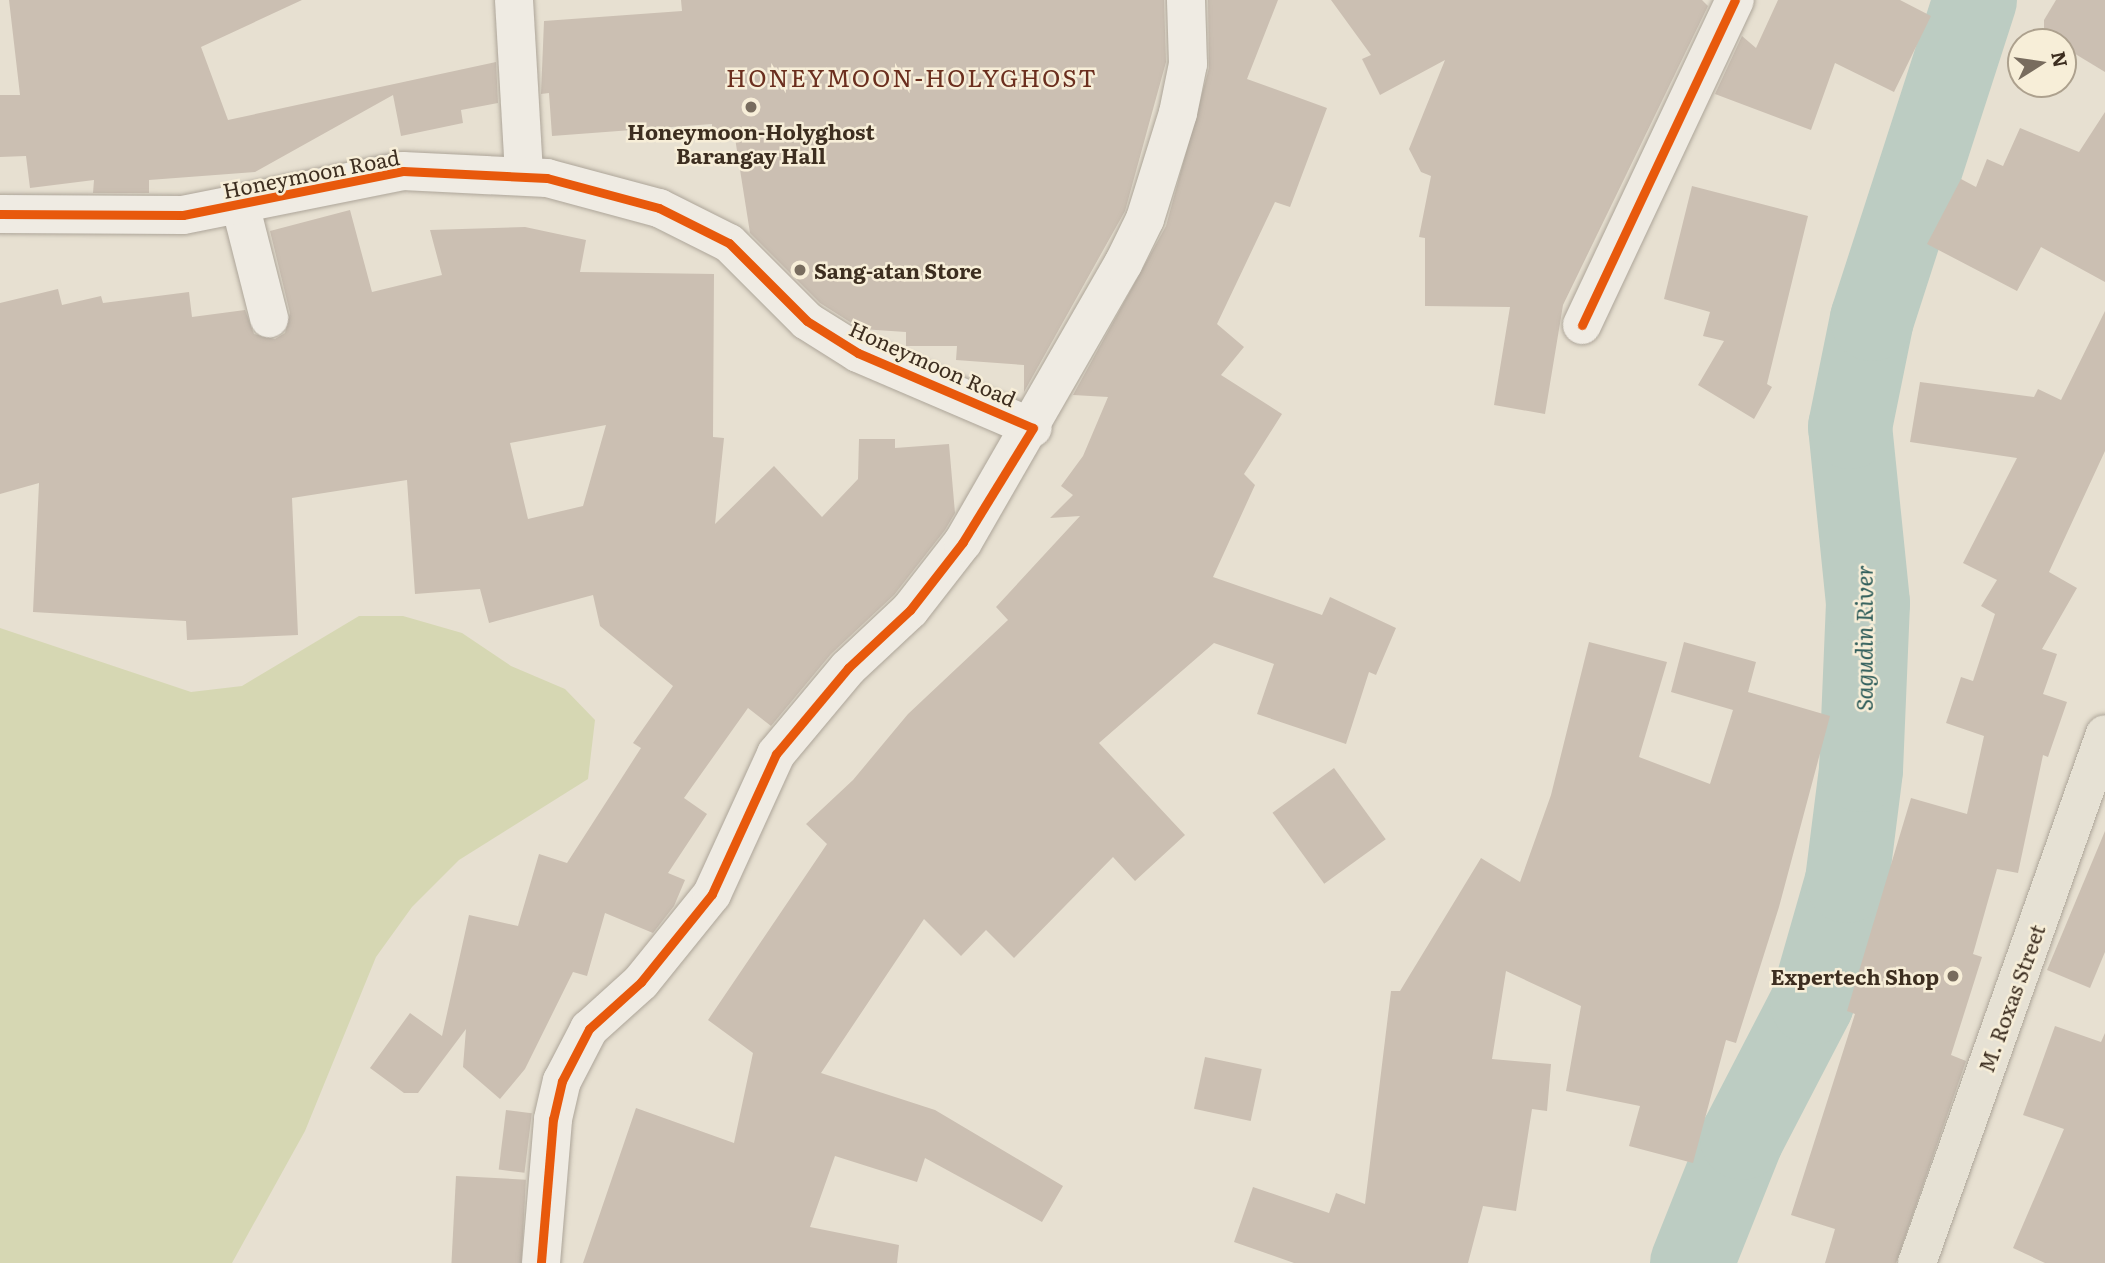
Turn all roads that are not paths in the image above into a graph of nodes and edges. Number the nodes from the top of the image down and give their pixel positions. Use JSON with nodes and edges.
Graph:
{"nodes":[{"id":1,"x":514,"y":0,"type":"edge"},
{"id":2,"x":1186,"y":0,"type":"edge"},
{"id":3,"x":1735,"y":0,"type":"edge"},
{"id":4,"x":524,"y":176,"type":"junction"},
{"id":5,"x":240,"y":204,"type":"junction"},
{"id":6,"x":0,"y":214,"type":"edge"},
{"id":7,"x":269,"y":318,"type":"dead end"},
{"id":8,"x":1581,"y":325,"type":"dead end"},
{"id":9,"x":1033,"y":428,"type":"junction"},
{"id":10,"x":2105,"y":734,"type":"edge"},
{"id":11,"x":541,"y":1263,"type":"edge"},
{"id":12,"x":1917,"y":1263,"type":"edge"}],
"edges":[{"from":1,"to":4,"type":"street"},
{"from":2,"to":9,"type":"street"},
{"from":3,"to":8,"type":"street"},
{"from":4,"to":5,"type":"street","name":"Honeymoon Road"},
{"from":4,"to":9,"type":"street","name":"Honeymoon Road"},
{"from":5,"to":6,"type":"street","name":"Honeymoon Road"},
{"from":5,"to":7,"type":"street"},
{"from":9,"to":11,"type":"street","name":"Honeymoon Road"},
{"from":10,"to":12,"type":"main road","name":"M. Roxas Street"}]}
